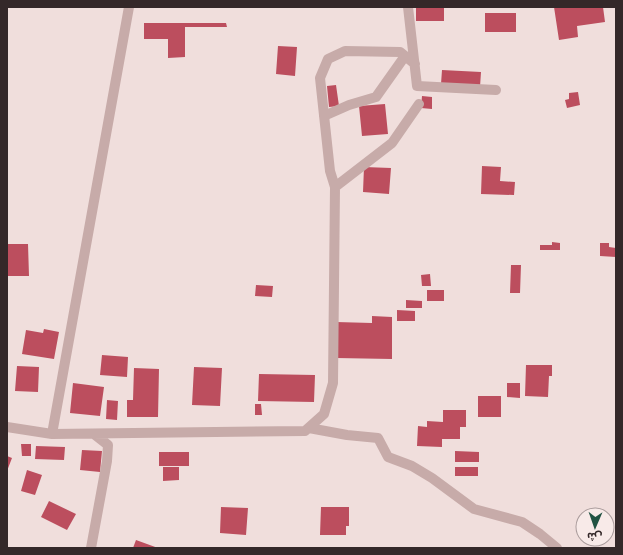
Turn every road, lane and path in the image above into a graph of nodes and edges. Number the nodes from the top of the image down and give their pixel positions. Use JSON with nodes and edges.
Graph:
{"nodes":[{"id":1,"x":129,"y":7,"type":"edge"},
{"id":2,"x":408,"y":7,"type":"edge"},
{"id":3,"x":405,"y":56,"type":"junction"},
{"id":4,"x":415,"y":64,"type":"junction"},
{"id":5,"x":496,"y":90,"type":"dead end"},
{"id":6,"x":418,"y":104,"type":"dead end"},
{"id":7,"x":324,"y":116,"type":"junction"},
{"id":8,"x":335,"y":187,"type":"junction"},
{"id":9,"x":7,"y":427,"type":"edge"},
{"id":10,"x":309,"y":428,"type":"junction"},
{"id":11,"x":52,"y":434,"type":"junction"},
{"id":12,"x":94,"y":434,"type":"junction"},
{"id":13,"x":91,"y":548,"type":"edge"},
{"id":14,"x":557,"y":548,"type":"edge"}],
"edges":[{"from":1,"to":11,"type":"street"},
{"from":2,"to":4,"type":"street"},
{"from":3,"to":4,"type":"street"},
{"from":3,"to":7,"type":"street"},
{"from":3,"to":7,"type":"street"},
{"from":4,"to":5,"type":"street"},
{"from":6,"to":8,"type":"street"},
{"from":7,"to":8,"type":"street"},
{"from":8,"to":10,"type":"street"},
{"from":9,"to":11,"type":"street"},
{"from":10,"to":12,"type":"street"},
{"from":10,"to":14,"type":"street"},
{"from":11,"to":12,"type":"street"},
{"from":12,"to":13,"type":"street"}]}
